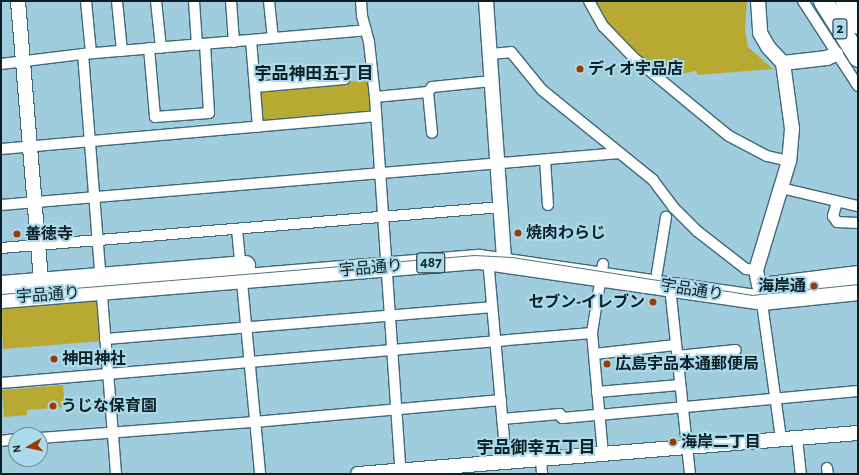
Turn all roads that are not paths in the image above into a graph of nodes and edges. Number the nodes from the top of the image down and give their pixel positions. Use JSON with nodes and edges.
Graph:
{"nodes":[{"id":1,"x":18,"y":1,"type":"edge"},
{"id":2,"x":86,"y":1,"type":"edge"},
{"id":3,"x":117,"y":1,"type":"edge"},
{"id":4,"x":156,"y":1,"type":"edge"},
{"id":5,"x":194,"y":1,"type":"edge"},
{"id":6,"x":231,"y":1,"type":"edge"},
{"id":7,"x":270,"y":1,"type":"edge"},
{"id":8,"x":360,"y":1,"type":"edge"},
{"id":9,"x":486,"y":1,"type":"edge"},
{"id":10,"x":589,"y":1,"type":"edge"},
{"id":11,"x":758,"y":1,"type":"edge"},
{"id":12,"x":803,"y":1,"type":"edge"},
{"id":13,"x":814,"y":1,"type":"edge"},
{"id":14,"x":823,"y":1,"type":"edge"},
{"id":15,"x":845,"y":1,"type":"edge"},
{"id":16,"x":848,"y":1,"type":"edge"},
{"id":17,"x":858,"y":17,"type":"edge"},
{"id":18,"x":814,"y":19,"type":"junction"},
{"id":19,"x":858,"y":24,"type":"edge"},
{"id":20,"x":366,"y":30,"type":"junction"},
{"id":21,"x":273,"y":38,"type":"junction"},
{"id":22,"x":251,"y":40,"type":"junction"},
{"id":23,"x":234,"y":42,"type":"junction"},
{"id":24,"x":201,"y":44,"type":"junction"},
{"id":25,"x":149,"y":48,"type":"junction"},
{"id":26,"x":161,"y":48,"type":"junction"},
{"id":27,"x":122,"y":51,"type":"junction"},
{"id":28,"x":87,"y":54,"type":"junction"},
{"id":29,"x":490,"y":54,"type":"junction"},
{"id":30,"x":836,"y":54,"type":"junction"},
{"id":31,"x":858,"y":57,"type":"edge"},
{"id":32,"x":23,"y":61,"type":"junction"},
{"id":33,"x":783,"y":63,"type":"junction"},
{"id":34,"x":1,"y":64,"type":"edge"},
{"id":35,"x":345,"y":79,"type":"dead end"},
{"id":36,"x":492,"y":81,"type":"junction"},
{"id":37,"x":858,"y":86,"type":"edge"},
{"id":38,"x":255,"y":87,"type":"junction"},
{"id":39,"x":428,"y":92,"type":"junction"},
{"id":40,"x":375,"y":96,"type":"junction"},
{"id":41,"x":376,"y":116,"type":"junction"},
{"id":42,"x":258,"y":127,"type":"junction"},
{"id":43,"x":432,"y":133,"type":"dead end"},
{"id":44,"x":90,"y":142,"type":"junction"},
{"id":45,"x":30,"y":146,"type":"junction"},
{"id":46,"x":1,"y":148,"type":"edge"},
{"id":47,"x":620,"y":153,"type":"junction"},
{"id":48,"x":545,"y":160,"type":"junction"},
{"id":49,"x":789,"y":161,"type":"junction"},
{"id":50,"x":499,"y":164,"type":"junction"},
{"id":51,"x":380,"y":174,"type":"junction"},
{"id":52,"x":781,"y":188,"type":"junction"},
{"id":53,"x":94,"y":197,"type":"junction"},
{"id":54,"x":34,"y":202,"type":"junction"},
{"id":55,"x":837,"y":202,"type":"junction"},
{"id":56,"x":1,"y":205,"type":"edge"},
{"id":57,"x":548,"y":205,"type":"dead end"},
{"id":58,"x":858,"y":206,"type":"edge"},
{"id":59,"x":502,"y":207,"type":"junction"},
{"id":60,"x":384,"y":217,"type":"junction"},
{"id":61,"x":666,"y":217,"type":"dead end"},
{"id":62,"x":858,"y":223,"type":"edge"},
{"id":63,"x":237,"y":229,"type":"junction"},
{"id":64,"x":97,"y":240,"type":"junction"},
{"id":65,"x":38,"y":245,"type":"junction"},
{"id":66,"x":1,"y":248,"type":"edge"},
{"id":67,"x":499,"y":256,"type":"junction"},
{"id":68,"x":388,"y":260,"type":"junction"},
{"id":69,"x":602,"y":270,"type":"junction"},
{"id":70,"x":242,"y":272,"type":"junction"},
{"id":71,"x":657,"y":273,"type":"junction"},
{"id":72,"x":858,"y":275,"type":"edge"},
{"id":73,"x":100,"y":284,"type":"junction"},
{"id":74,"x":1,"y":285,"type":"edge"},
{"id":75,"x":759,"y":285,"type":"junction"},
{"id":76,"x":670,"y":287,"type":"junction"},
{"id":77,"x":42,"y":288,"type":"junction"},
{"id":78,"x":858,"y":290,"type":"edge"},
{"id":79,"x":1,"y":298,"type":"edge"},
{"id":80,"x":492,"y":307,"type":"junction"},
{"id":81,"x":391,"y":316,"type":"junction"},
{"id":82,"x":246,"y":328,"type":"junction"},
{"id":83,"x":592,"y":333,"type":"junction"},
{"id":84,"x":105,"y":339,"type":"junction"},
{"id":85,"x":495,"y":342,"type":"junction"},
{"id":86,"x":676,"y":345,"type":"junction"},
{"id":87,"x":736,"y":350,"type":"dead end"},
{"id":88,"x":394,"y":351,"type":"junction"},
{"id":89,"x":594,"y":354,"type":"junction"},
{"id":90,"x":677,"y":356,"type":"junction"},
{"id":91,"x":250,"y":362,"type":"junction"},
{"id":92,"x":108,"y":375,"type":"junction"},
{"id":93,"x":1,"y":383,"type":"edge"},
{"id":94,"x":680,"y":385,"type":"junction"},
{"id":95,"x":858,"y":391,"type":"edge"},
{"id":96,"x":597,"y":392,"type":"junction"},
{"id":97,"x":775,"y":398,"type":"junction"},
{"id":98,"x":500,"y":400,"type":"junction"},
{"id":99,"x":681,"y":406,"type":"junction"},
{"id":100,"x":398,"y":410,"type":"junction"},
{"id":101,"x":600,"y":415,"type":"junction"},
{"id":102,"x":502,"y":419,"type":"junction"},
{"id":103,"x":254,"y":422,"type":"junction"},
{"id":104,"x":112,"y":432,"type":"junction"},
{"id":105,"x":858,"y":433,"type":"edge"},
{"id":106,"x":48,"y":437,"type":"edge"},
{"id":107,"x":797,"y":438,"type":"junction"},
{"id":108,"x":781,"y":440,"type":"junction"},
{"id":109,"x":688,"y":447,"type":"junction"},
{"id":110,"x":603,"y":454,"type":"junction"},
{"id":111,"x":541,"y":459,"type":"junction"},
{"id":112,"x":506,"y":462,"type":"junction"},
{"id":113,"x":401,"y":472,"type":"edge"},
{"id":114,"x":116,"y":474,"type":"edge"},
{"id":115,"x":260,"y":474,"type":"edge"},
{"id":116,"x":358,"y":474,"type":"edge"},
{"id":117,"x":542,"y":474,"type":"edge"},
{"id":118,"x":690,"y":474,"type":"edge"},
{"id":119,"x":801,"y":474,"type":"edge"}],
"edges":[{"from":1,"to":32,"type":"street"},
{"from":2,"to":28,"type":"street"},
{"from":3,"to":27,"type":"street"},
{"from":4,"to":26,"type":"street"},
{"from":5,"to":24,"type":"street"},
{"from":6,"to":23,"type":"street"},
{"from":7,"to":21,"type":"street"},
{"from":8,"to":20,"type":"street"},
{"from":9,"to":29,"type":"street"},
{"from":10,"to":49,"type":"street"},
{"from":11,"to":33,"type":"street"},
{"from":12,"to":18,"type":"street"},
{"from":13,"to":18,"type":"street"},
{"from":14,"to":31,"type":"highway","number":"2"},
{"from":15,"to":19,"type":"highway"},
{"from":16,"to":17,"type":"highway","number":"2"},
{"from":18,"to":30,"type":"street"},
{"from":20,"to":21,"type":"street"},
{"from":20,"to":40,"type":"street"},
{"from":21,"to":22,"type":"street"},
{"from":22,"to":23,"type":"street"},
{"from":22,"to":38,"type":"street"},
{"from":23,"to":24,"type":"street"},
{"from":24,"to":25,"type":"street"},
{"from":24,"to":26,"type":"street"},
{"from":25,"to":26,"type":"street"},
{"from":25,"to":27,"type":"street"},
{"from":27,"to":28,"type":"street"},
{"from":28,"to":32,"type":"street"},
{"from":28,"to":44,"type":"street"},
{"from":29,"to":36,"type":"street"},
{"from":29,"to":47,"type":"street"},
{"from":30,"to":33,"type":"street"},
{"from":30,"to":37,"type":"street"},
{"from":32,"to":34,"type":"street"},
{"from":32,"to":45,"type":"street"},
{"from":33,"to":49,"type":"street"},
{"from":35,"to":38,"type":"street"},
{"from":36,"to":39,"type":"street"},
{"from":36,"to":50,"type":"street"},
{"from":38,"to":42,"type":"street"},
{"from":39,"to":40,"type":"street"},
{"from":39,"to":43,"type":"street"},
{"from":40,"to":41,"type":"street"},
{"from":41,"to":42,"type":"street"},
{"from":41,"to":51,"type":"street"},
{"from":42,"to":44,"type":"street"},
{"from":44,"to":45,"type":"street"},
{"from":44,"to":53,"type":"street"},
{"from":45,"to":46,"type":"street"},
{"from":45,"to":54,"type":"street"},
{"from":47,"to":48,"type":"street"},
{"from":47,"to":75,"type":"street"},
{"from":48,"to":50,"type":"street"},
{"from":48,"to":57,"type":"street"},
{"from":49,"to":52,"type":"street"},
{"from":50,"to":51,"type":"street"},
{"from":50,"to":59,"type":"street"},
{"from":51,"to":53,"type":"street"},
{"from":51,"to":60,"type":"street"},
{"from":52,"to":55,"type":"street"},
{"from":52,"to":75,"type":"street"},
{"from":53,"to":54,"type":"street"},
{"from":53,"to":64,"type":"street"},
{"from":54,"to":56,"type":"street"},
{"from":54,"to":65,"type":"street"},
{"from":55,"to":58,"type":"street"},
{"from":55,"to":62,"type":"street"},
{"from":59,"to":60,"type":"street"},
{"from":59,"to":67,"type":"street"},
{"from":60,"to":63,"type":"street"},
{"from":60,"to":68,"type":"street"},
{"from":61,"to":71,"type":"street"},
{"from":63,"to":64,"type":"street"},
{"from":63,"to":70,"type":"street"},
{"from":64,"to":65,"type":"street"},
{"from":64,"to":73,"type":"street"},
{"from":65,"to":66,"type":"street"},
{"from":65,"to":77,"type":"street"},
{"from":67,"to":68,"type":"highway","name":"宇品通り","number":"487"},
{"from":67,"to":69,"type":"highway","name":"宇品通り","number":"487"},
{"from":67,"to":80,"type":"street"},
{"from":68,"to":70,"type":"highway","name":"宇品通り","number":"487"},
{"from":68,"to":81,"type":"street"},
{"from":69,"to":71,"type":"highway","name":"宇品通り","number":"487"},
{"from":69,"to":76,"type":"highway","name":"宇品通り","number":"487"},
{"from":69,"to":83,"type":"street"},
{"from":70,"to":73,"type":"highway","name":"宇品通り","number":"487"},
{"from":70,"to":82,"type":"street"},
{"from":71,"to":75,"type":"highway","name":"宇品通り","number":"487"},
{"from":72,"to":75,"type":"highway","name":"宇品通り","number":"487"},
{"from":73,"to":77,"type":"highway","name":"宇品通り","number":"487"},
{"from":73,"to":84,"type":"street"},
{"from":74,"to":77,"type":"highway","name":"宇品通り","number":"487"},
{"from":75,"to":76,"type":"highway","name":"宇品通り","number":"487"},
{"from":75,"to":78,"type":"highway","name":"宇品通り","number":"487"},
{"from":75,"to":97,"type":"street"},
{"from":76,"to":86,"type":"street"},
{"from":77,"to":79,"type":"highway","name":"宇品通り","number":"487"},
{"from":80,"to":81,"type":"street"},
{"from":80,"to":85,"type":"street"},
{"from":81,"to":82,"type":"street"},
{"from":81,"to":88,"type":"street"},
{"from":82,"to":84,"type":"street"},
{"from":82,"to":91,"type":"street"},
{"from":83,"to":85,"type":"street"},
{"from":83,"to":89,"type":"street"},
{"from":84,"to":92,"type":"street"},
{"from":85,"to":88,"type":"street"},
{"from":85,"to":98,"type":"street"},
{"from":86,"to":89,"type":"street"},
{"from":86,"to":90,"type":"street"},
{"from":87,"to":90,"type":"street"},
{"from":88,"to":91,"type":"street"},
{"from":88,"to":100,"type":"street"},
{"from":89,"to":96,"type":"street"},
{"from":90,"to":94,"type":"street"},
{"from":91,"to":92,"type":"street"},
{"from":91,"to":103,"type":"street"},
{"from":92,"to":93,"type":"street"},
{"from":92,"to":104,"type":"street"},
{"from":94,"to":96,"type":"street"},
{"from":94,"to":99,"type":"street"},
{"from":95,"to":97,"type":"street"},
{"from":96,"to":101,"type":"street"},
{"from":97,"to":99,"type":"street"},
{"from":97,"to":108,"type":"street"},
{"from":98,"to":100,"type":"street"},
{"from":98,"to":102,"type":"street"},
{"from":99,"to":101,"type":"street"},
{"from":99,"to":109,"type":"street"},
{"from":100,"to":103,"type":"street"},
{"from":100,"to":113,"type":"street"},
{"from":101,"to":102,"type":"street"},
{"from":101,"to":110,"type":"street"},
{"from":102,"to":112,"type":"street"},
{"from":103,"to":104,"type":"street"},
{"from":103,"to":115,"type":"street"},
{"from":104,"to":106,"type":"street"},
{"from":104,"to":114,"type":"street"},
{"from":105,"to":107,"type":"street"},
{"from":107,"to":108,"type":"street"},
{"from":107,"to":119,"type":"street"},
{"from":108,"to":109,"type":"street"},
{"from":109,"to":110,"type":"street"},
{"from":109,"to":118,"type":"street"},
{"from":110,"to":111,"type":"street"},
{"from":111,"to":112,"type":"street"},
{"from":111,"to":117,"type":"street"},
{"from":112,"to":113,"type":"street"},
{"from":113,"to":116,"type":"street"}]}
